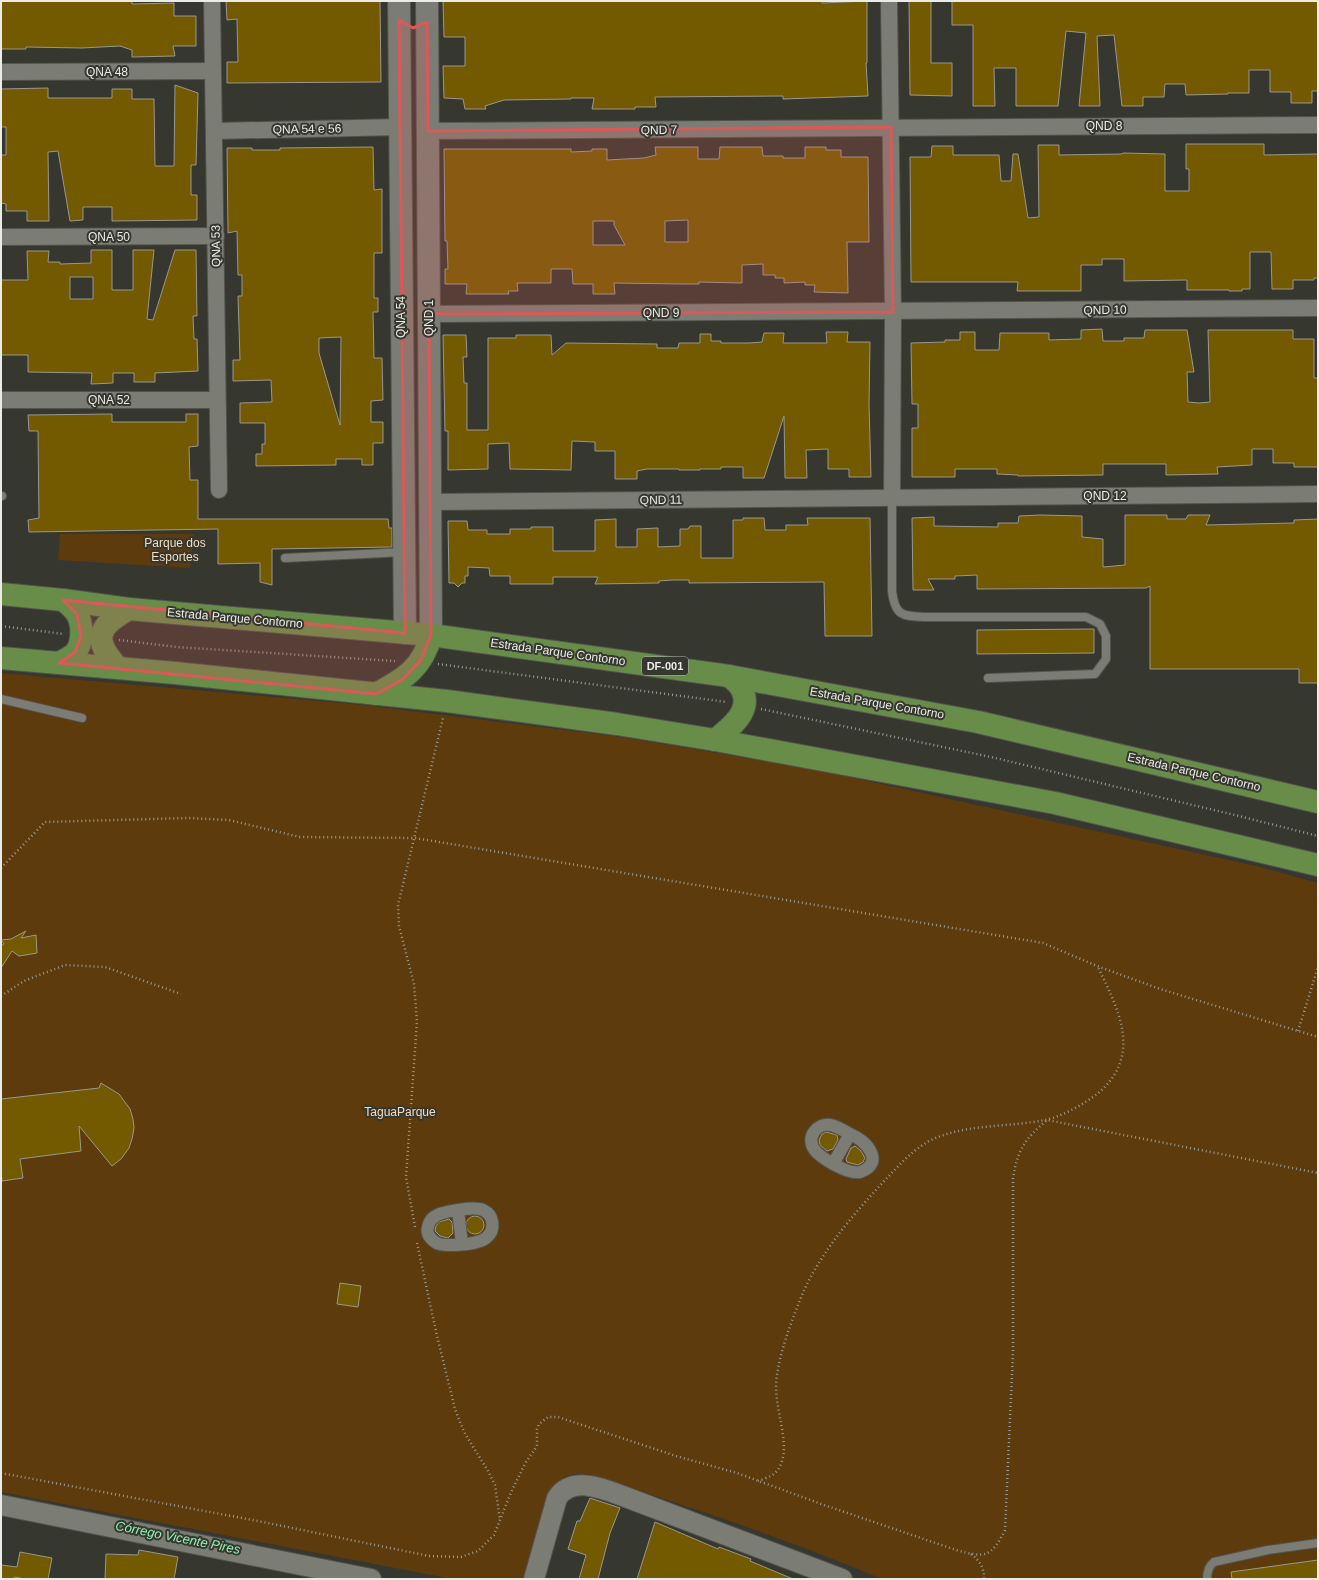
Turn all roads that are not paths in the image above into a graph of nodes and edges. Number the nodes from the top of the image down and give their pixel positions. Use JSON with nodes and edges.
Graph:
{"nodes":[{"id":1,"x":212,"y":1,"type":"edge"},
{"id":2,"x":427,"y":1,"type":"edge"},
{"id":3,"x":889,"y":1,"type":"edge"},
{"id":4,"x":399,"y":11,"type":"edge"},
{"id":5,"x":427,"y":22,"type":"junction"},
{"id":6,"x":399,"y":56,"type":"junction"},
{"id":7,"x":427,"y":56,"type":"junction"},
{"id":8,"x":213,"y":71,"type":"junction"},
{"id":9,"x":1,"y":72,"type":"edge"},
{"id":10,"x":1318,"y":125,"type":"edge"},
{"id":11,"x":400,"y":127,"type":"junction"},
{"id":12,"x":891,"y":127,"type":"junction"},
{"id":13,"x":214,"y":132,"type":"junction"},
{"id":14,"x":428,"y":132,"type":"junction"},
{"id":15,"x":216,"y":236,"type":"junction"},
{"id":16,"x":1,"y":238,"type":"edge"},
{"id":17,"x":1318,"y":308,"type":"edge"},
{"id":18,"x":893,"y":312,"type":"junction"},
{"id":19,"x":429,"y":314,"type":"junction"},
{"id":20,"x":1,"y":400,"type":"edge"},
{"id":21,"x":217,"y":400,"type":"junction"},
{"id":22,"x":219,"y":490,"type":"dead end"},
{"id":23,"x":1318,"y":494,"type":"edge"},
{"id":24,"x":892,"y":497,"type":"junction"},
{"id":25,"x":430,"y":502,"type":"junction"},
{"id":26,"x":404,"y":554,"type":"junction"},
{"id":27,"x":430,"y":557,"type":"junction"},
{"id":28,"x":285,"y":558,"type":"dead end"},
{"id":29,"x":1,"y":594,"type":"edge"},
{"id":30,"x":63,"y":600,"type":"junction"},
{"id":31,"x":129,"y":609,"type":"junction"},
{"id":32,"x":405,"y":632,"type":"junction"},
{"id":33,"x":431,"y":635,"type":"junction"},
{"id":34,"x":91,"y":637,"type":"junction"},
{"id":35,"x":1,"y":658,"type":"edge"},
{"id":36,"x":58,"y":663,"type":"junction"},
{"id":37,"x":118,"y":668,"type":"junction"},
{"id":38,"x":730,"y":676,"type":"junction"},
{"id":39,"x":988,"y":678,"type":"dead end"},
{"id":40,"x":376,"y":694,"type":"junction"},
{"id":41,"x":1,"y":699,"type":"edge"},
{"id":42,"x":82,"y":718,"type":"dead end"},
{"id":43,"x":715,"y":740,"type":"junction"},
{"id":44,"x":1318,"y":802,"type":"edge"},
{"id":45,"x":1318,"y":865,"type":"edge"},
{"id":46,"x":850,"y":1134,"type":"junction"},
{"id":47,"x":833,"y":1164,"type":"junction"},
{"id":48,"x":458,"y":1210,"type":"junction"},
{"id":49,"x":462,"y":1244,"type":"junction"},
{"id":50,"x":1,"y":1505,"type":"edge"},
{"id":51,"x":1318,"y":1543,"type":"edge"},
{"id":52,"x":371,"y":1579,"type":"edge"},
{"id":53,"x":534,"y":1579,"type":"edge"},
{"id":54,"x":842,"y":1579,"type":"edge"},
{"id":55,"x":1207,"y":1579,"type":"edge"}],
"edges":[{"from":1,"to":8,"type":"street","name":"QNA 53"},
{"from":2,"to":5,"type":"main road","name":"QND 1"},
{"from":3,"to":12,"type":"street"},
{"from":4,"to":5,"type":"main road"},
{"from":4,"to":6,"type":"main road","name":"QNA 54"},
{"from":5,"to":7,"type":"main road","name":"QND 1"},
{"from":6,"to":7,"type":"main road"},
{"from":6,"to":11,"type":"main road","name":"QNA 54"},
{"from":7,"to":14,"type":"main road","name":"QND 1"},
{"from":8,"to":9,"type":"street","name":"QNA 48"},
{"from":8,"to":13,"type":"street","name":"QNA 53"},
{"from":10,"to":12,"type":"street","name":"QND 8"},
{"from":11,"to":13,"type":"street","name":"QNA 54 e 56"},
{"from":11,"to":26,"type":"main road","name":"QNA 54"},
{"from":12,"to":14,"type":"street","name":"QND 7"},
{"from":12,"to":18,"type":"street"},
{"from":13,"to":15,"type":"street","name":"QNA 53"},
{"from":14,"to":19,"type":"main road","name":"QND 1"},
{"from":15,"to":16,"type":"street","name":"QNA 50"},
{"from":15,"to":21,"type":"street","name":"QNA 53"},
{"from":17,"to":18,"type":"street","name":"QND 10"},
{"from":18,"to":19,"type":"street","name":"QND 9"},
{"from":18,"to":24,"type":"street"},
{"from":19,"to":25,"type":"main road","name":"QND 1"},
{"from":20,"to":21,"type":"street","name":"QNA 52"},
{"from":21,"to":22,"type":"street","name":"QNA 53"},
{"from":23,"to":24,"type":"street","name":"QND 12"},
{"from":24,"to":25,"type":"street","name":"QND 11"},
{"from":24,"to":39,"type":"lane"},
{"from":25,"to":27,"type":"main road","name":"QND 1"},
{"from":26,"to":27,"type":"main road"},
{"from":26,"to":28,"type":"lane"},
{"from":26,"to":32,"type":"main road","name":"QNA 54"},
{"from":27,"to":33,"type":"main road","name":"QND 1"},
{"from":29,"to":30,"type":"highway","name":"Estrada Parque Contorno","number":"DF-001"},
{"from":30,"to":31,"type":"highway","name":"Estrada Parque Contorno","number":"DF-001"},
{"from":30,"to":34,"type":"highway"},
{"from":31,"to":32,"type":"highway","name":"Estrada Parque Contorno","number":"DF-001"},
{"from":31,"to":34,"type":"highway"},
{"from":32,"to":33,"type":"highway","name":"Estrada Parque Contorno","number":"DF-001"},
{"from":33,"to":38,"type":"highway","name":"Estrada Parque Contorno","number":"DF-001"},
{"from":33,"to":40,"type":"highway"},
{"from":34,"to":36,"type":"highway"},
{"from":34,"to":37,"type":"highway"},
{"from":35,"to":36,"type":"highway"},
{"from":36,"to":37,"type":"highway"},
{"from":37,"to":40,"type":"highway"},
{"from":38,"to":43,"type":"highway"},
{"from":38,"to":44,"type":"highway","name":"Estrada Parque Contorno","number":"DF-001"},
{"from":40,"to":43,"type":"highway"},
{"from":41,"to":42,"type":"lane"},
{"from":43,"to":45,"type":"highway"},
{"from":46,"to":47,"type":"street"},
{"from":46,"to":47,"type":"street"},
{"from":46,"to":47,"type":"street"},
{"from":48,"to":49,"type":"street"},
{"from":48,"to":49,"type":"street"},
{"from":48,"to":49,"type":"street"},
{"from":50,"to":52,"type":"street"},
{"from":51,"to":55,"type":"lane"},
{"from":53,"to":54,"type":"street"}]}
